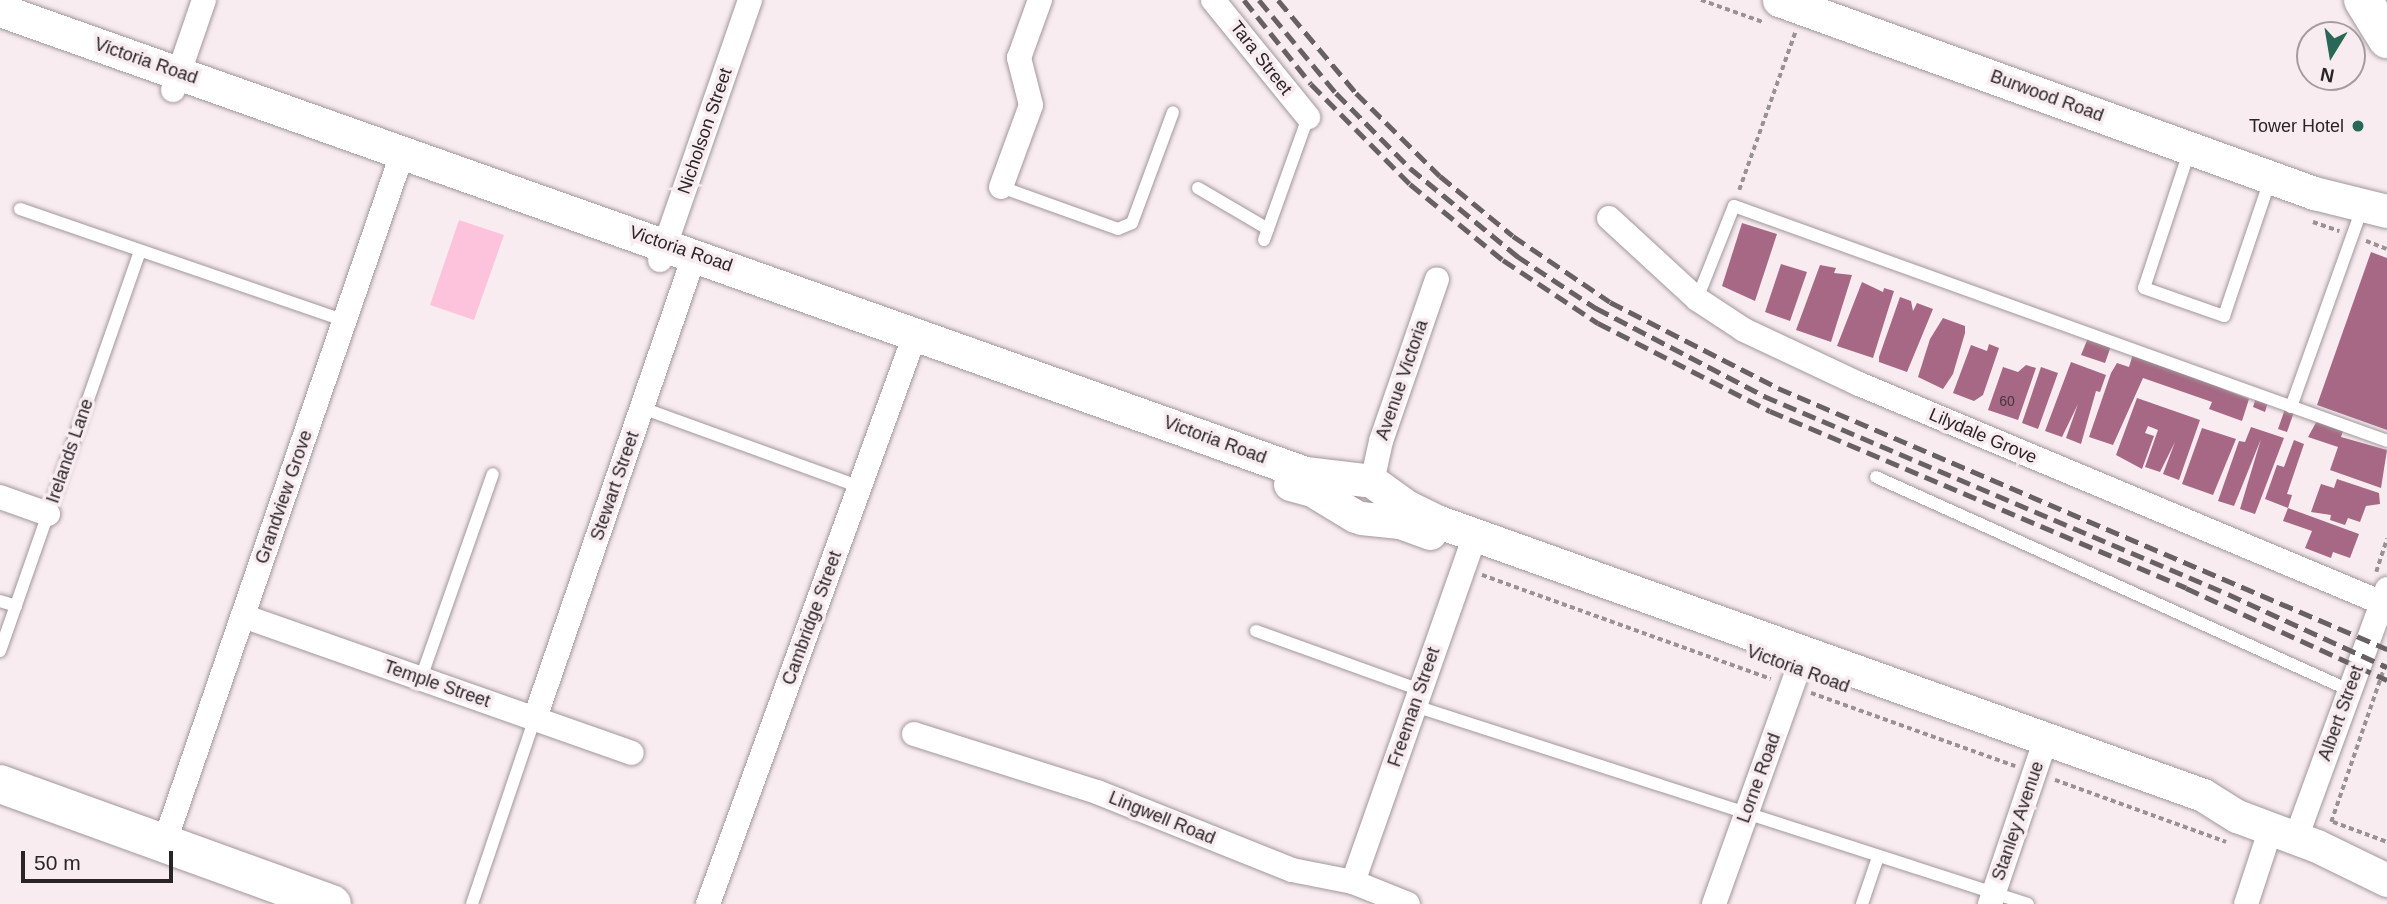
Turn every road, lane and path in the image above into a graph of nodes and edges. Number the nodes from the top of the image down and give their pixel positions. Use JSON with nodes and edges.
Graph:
{"nodes":[{"id":1,"x":204,"y":0,"type":"edge"},
{"id":2,"x":750,"y":0,"type":"edge"},
{"id":3,"x":1040,"y":0,"type":"edge"},
{"id":4,"x":1213,"y":0,"type":"edge"},
{"id":5,"x":2362,"y":0,"type":"edge"},
{"id":6,"x":1791,"y":4,"type":"edge"},
{"id":7,"x":0,"y":10,"type":"edge"},
{"id":8,"x":0,"y":31,"type":"edge"},
{"id":9,"x":2387,"y":39,"type":"edge"},
{"id":10,"x":176,"y":81,"type":"junction"},
{"id":11,"x":1173,"y":113,"type":"dead end"},
{"id":12,"x":1308,"y":117,"type":"joint"},
{"id":13,"x":2190,"y":148,"type":"junction"},
{"id":14,"x":400,"y":160,"type":"junction"},
{"id":15,"x":2272,"y":177,"type":"junction"},
{"id":16,"x":1001,"y":187,"type":"joint"},
{"id":17,"x":1198,"y":188,"type":"dead end"},
{"id":18,"x":1734,"y":206,"type":"junction"},
{"id":19,"x":20,"y":209,"type":"dead end"},
{"id":20,"x":1609,"y":218,"type":"dead end"},
{"id":21,"x":2378,"y":220,"type":"edge"},
{"id":22,"x":140,"y":251,"type":"junction"},
{"id":23,"x":677,"y":258,"type":"junction"},
{"id":24,"x":1437,"y":279,"type":"dead end"},
{"id":25,"x":1697,"y":299,"type":"junction"},
{"id":26,"x":345,"y":321,"type":"junction"},
{"id":27,"x":913,"y":340,"type":"junction"},
{"id":28,"x":2291,"y":407,"type":"junction"},
{"id":29,"x":642,"y":408,"type":"junction"},
{"id":30,"x":1191,"y":441,"type":"junction"},
{"id":31,"x":2387,"y":441,"type":"edge"},
{"id":32,"x":493,"y":474,"type":"dead end"},
{"id":33,"x":1876,"y":477,"type":"dead end"},
{"id":34,"x":1371,"y":482,"type":"junction"},
{"id":35,"x":860,"y":487,"type":"junction"},
{"id":36,"x":0,"y":497,"type":"edge"},
{"id":37,"x":48,"y":514,"type":"junction"},
{"id":38,"x":1358,"y":517,"type":"junction"},
{"id":39,"x":1470,"y":550,"type":"junction"},
{"id":40,"x":2385,"y":599,"type":"edge"},
{"id":41,"x":0,"y":600,"type":"edge"},
{"id":42,"x":16,"y":606,"type":"junction"},
{"id":43,"x":243,"y":616,"type":"junction"},
{"id":44,"x":1256,"y":631,"type":"dead end"},
{"id":45,"x":0,"y":651,"type":"edge"},
{"id":46,"x":2387,"y":660,"type":"edge"},
{"id":47,"x":1798,"y":669,"type":"junction"},
{"id":48,"x":421,"y":678,"type":"junction"},
{"id":49,"x":2349,"y":690,"type":"junction"},
{"id":50,"x":1418,"y":698,"type":"junction"},
{"id":51,"x":535,"y":718,"type":"junction"},
{"id":52,"x":914,"y":734,"type":"dead end"},
{"id":53,"x":632,"y":752,"type":"dead end"},
{"id":54,"x":2040,"y":756,"type":"junction"},
{"id":55,"x":0,"y":785,"type":"edge"},
{"id":56,"x":1746,"y":813,"type":"junction"},
{"id":57,"x":2289,"y":843,"type":"junction"},
{"id":58,"x":164,"y":844,"type":"junction"},
{"id":59,"x":1878,"y":857,"type":"junction"},
{"id":60,"x":2387,"y":861,"type":"edge"},
{"id":61,"x":2387,"y":880,"type":"edge"},
{"id":62,"x":1353,"y":882,"type":"junction"},
{"id":63,"x":1992,"y":898,"type":"edge"},
{"id":64,"x":332,"y":904,"type":"edge"},
{"id":65,"x":472,"y":904,"type":"edge"},
{"id":66,"x":708,"y":904,"type":"edge"},
{"id":67,"x":1408,"y":904,"type":"edge"},
{"id":68,"x":1714,"y":904,"type":"edge"},
{"id":69,"x":1862,"y":904,"type":"edge"},
{"id":70,"x":2028,"y":904,"type":"edge"},
{"id":71,"x":2246,"y":904,"type":"edge"}],
"edges":[{"from":1,"to":10,"type":"street"},
{"from":2,"to":23,"type":"street","name":"Nicholson Street"},
{"from":3,"to":16,"type":"street"},
{"from":4,"to":12,"type":"street","name":"Tara Street"},
{"from":5,"to":9,"type":"main road"},
{"from":6,"to":13,"type":"street","name":"Burwood Road"},
{"from":6,"to":18,"type":"path"},
{"from":7,"to":10,"type":"street","name":"Victoria Road"},
{"from":8,"to":10,"type":"street","name":"Victoria Road"},
{"from":10,"to":14,"type":"street","name":"Victoria Road"},
{"from":11,"to":16,"type":"lane"},
{"from":12,"to":17,"type":"lane"},
{"from":13,"to":15,"type":"street","name":"Burwood Road"},
{"from":13,"to":15,"type":"lane"},
{"from":14,"to":23,"type":"street","name":"Victoria Road"},
{"from":14,"to":26,"type":"street","name":"Grandview Grove"},
{"from":15,"to":21,"type":"street","name":"Burwood Road"},
{"from":18,"to":25,"type":"lane"},
{"from":18,"to":28,"type":"lane"},
{"from":19,"to":22,"type":"lane"},
{"from":20,"to":25,"type":"street","name":"Lilydale Grove"},
{"from":21,"to":28,"type":"lane"},
{"from":22,"to":26,"type":"lane"},
{"from":22,"to":37,"type":"lane","name":"Irelands Lane"},
{"from":23,"to":27,"type":"street","name":"Victoria Road"},
{"from":23,"to":29,"type":"street","name":"Stewart Street"},
{"from":24,"to":34,"type":"street","name":"Avenue Victoria"},
{"from":25,"to":40,"type":"street","name":"Lilydale Grove"},
{"from":26,"to":43,"type":"street","name":"Grandview Grove"},
{"from":27,"to":30,"type":"street","name":"Victoria Road"},
{"from":27,"to":35,"type":"street","name":"Cambridge Street"},
{"from":28,"to":31,"type":"lane"},
{"from":29,"to":35,"type":"lane"},
{"from":29,"to":51,"type":"street","name":"Stewart Street"},
{"from":30,"to":34,"type":"street","name":"Victoria Road"},
{"from":30,"to":38,"type":"street","name":"Victoria Road"},
{"from":32,"to":48,"type":"lane"},
{"from":33,"to":49,"type":"lane"},
{"from":34,"to":38,"type":"street"},
{"from":34,"to":39,"type":"street","name":"Victoria Road"},
{"from":35,"to":66,"type":"street","name":"Cambridge Street"},
{"from":36,"to":37,"type":"street"},
{"from":37,"to":42,"type":"lane","name":"Irelands Lane"},
{"from":38,"to":39,"type":"street","name":"Victoria Road"},
{"from":39,"to":47,"type":"street","name":"Victoria Road"},
{"from":39,"to":47,"type":"path"},
{"from":39,"to":50,"type":"street","name":"Freeman Street"},
{"from":40,"to":49,"type":"street","name":"Albert Street"},
{"from":41,"to":42,"type":"lane"},
{"from":42,"to":45,"type":"lane","name":"Irelands Lane"},
{"from":43,"to":48,"type":"street","name":"Temple Street"},
{"from":43,"to":58,"type":"street","name":"Grandview Grove"},
{"from":44,"to":50,"type":"lane"},
{"from":46,"to":57,"type":"path"},
{"from":47,"to":54,"type":"street","name":"Victoria Road"},
{"from":47,"to":54,"type":"path"},
{"from":47,"to":56,"type":"street","name":"Lorne Road"},
{"from":48,"to":51,"type":"street","name":"Temple Street"},
{"from":49,"to":57,"type":"street","name":"Albert Street"},
{"from":50,"to":56,"type":"lane"},
{"from":50,"to":62,"type":"street","name":"Freeman Street"},
{"from":51,"to":53,"type":"street","name":"Temple Street"},
{"from":51,"to":65,"type":"lane"},
{"from":52,"to":62,"type":"street","name":"Lingwell Road"},
{"from":54,"to":57,"type":"path"},
{"from":54,"to":57,"type":"street","name":"Victoria Road"},
{"from":54,"to":63,"type":"street","name":"Stanley Avenue"},
{"from":55,"to":58,"type":"main road"},
{"from":56,"to":59,"type":"lane"},
{"from":56,"to":68,"type":"street","name":"Lorne Road"},
{"from":57,"to":60,"type":"street","name":"Victoria Road"},
{"from":57,"to":61,"type":"street","name":"Victoria Road"},
{"from":57,"to":71,"type":"street","name":"Albert Street"},
{"from":58,"to":64,"type":"main road"},
{"from":59,"to":63,"type":"lane"},
{"from":59,"to":69,"type":"lane"},
{"from":62,"to":67,"type":"street","name":"Lingwell Road"},
{"from":63,"to":70,"type":"lane"}]}
